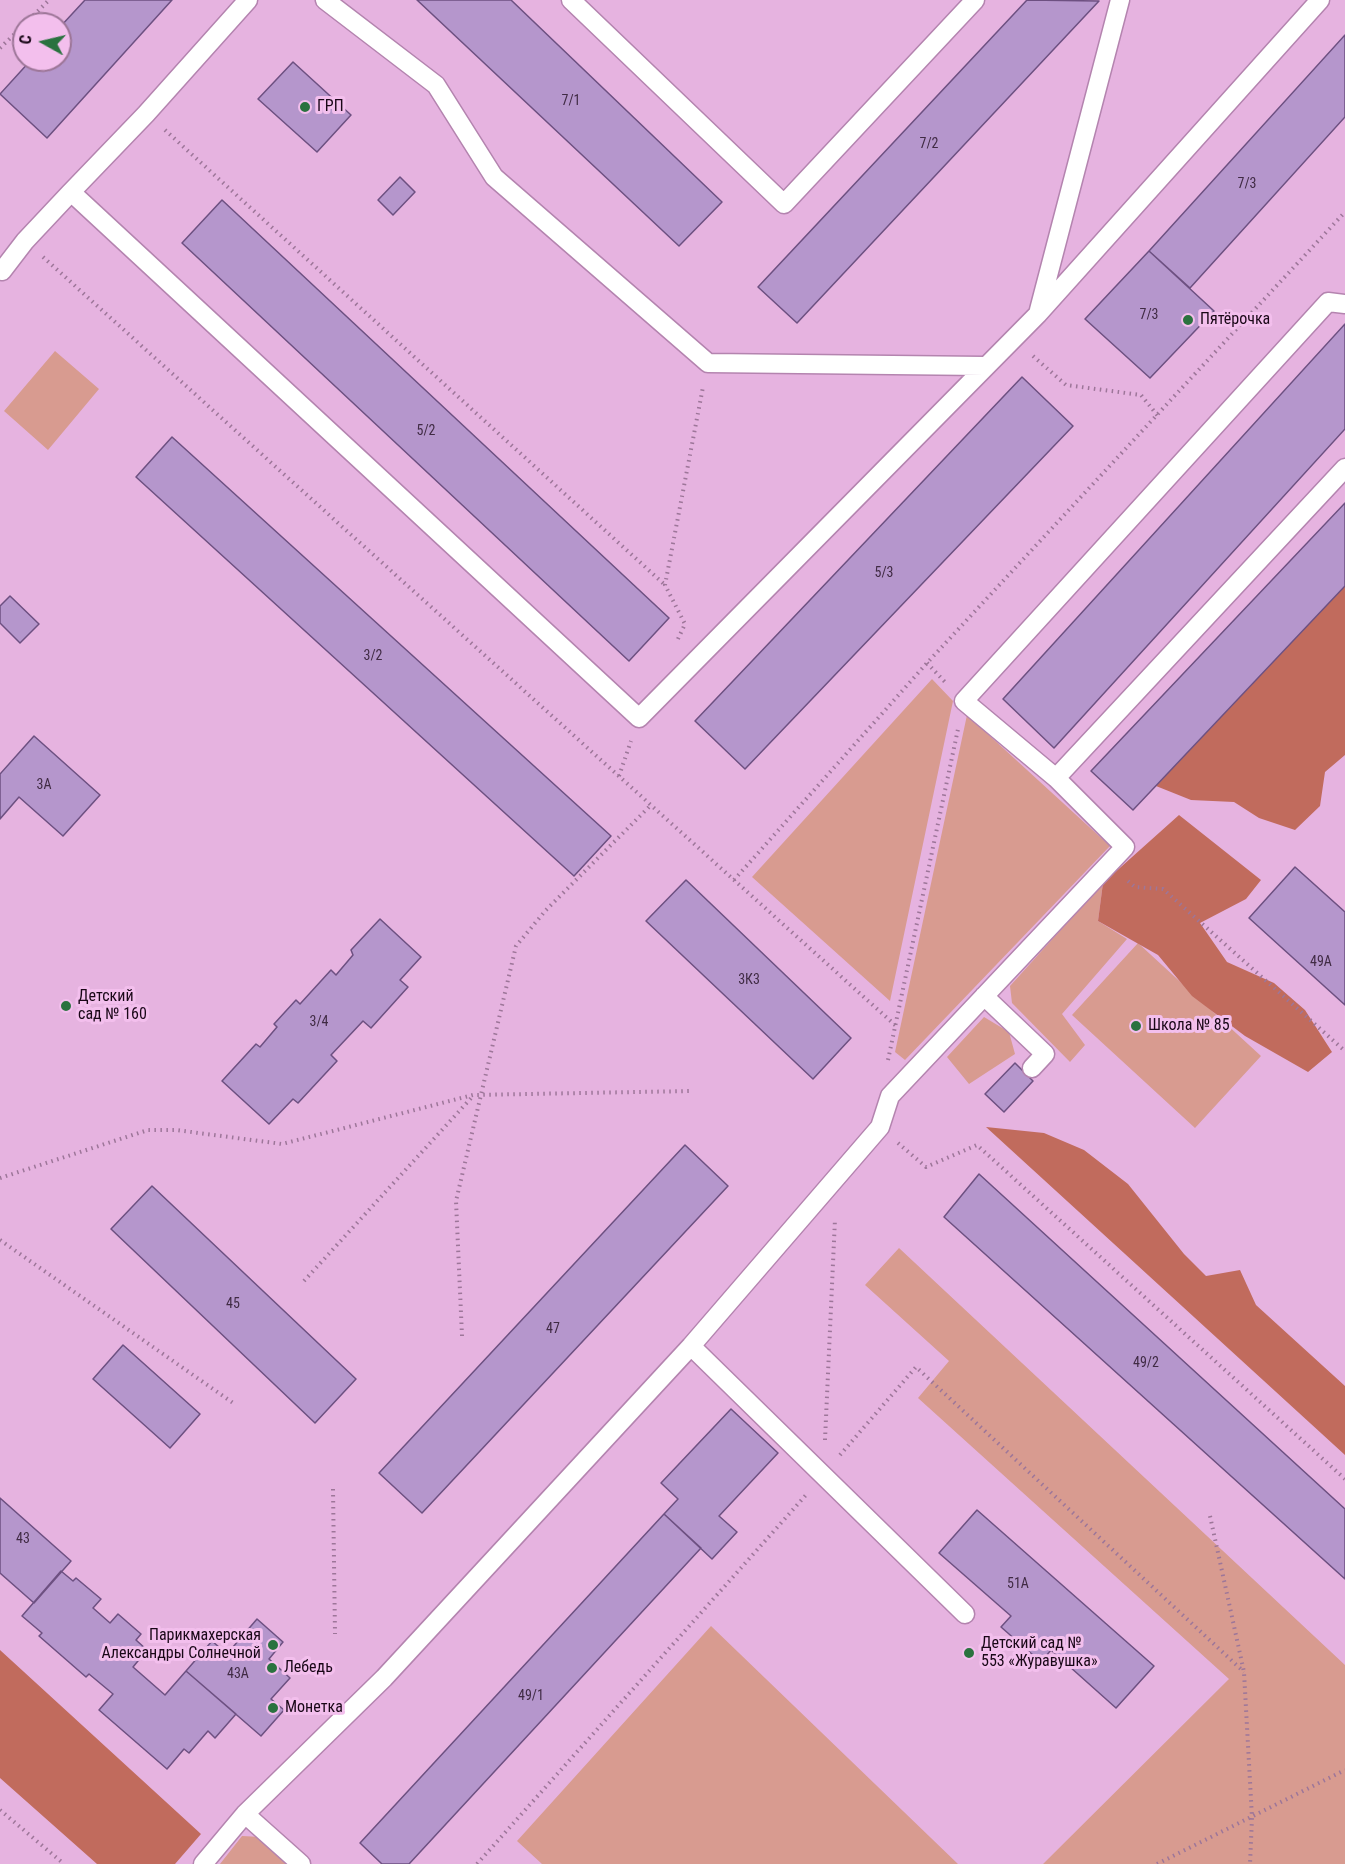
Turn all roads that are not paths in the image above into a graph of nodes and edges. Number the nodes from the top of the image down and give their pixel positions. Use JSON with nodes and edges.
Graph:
{"nodes":[{"id":1,"x":248,"y":0,"type":"edge"},
{"id":2,"x":325,"y":0,"type":"edge"},
{"id":3,"x":571,"y":0,"type":"edge"},
{"id":4,"x":975,"y":0,"type":"edge"},
{"id":5,"x":1120,"y":0,"type":"edge"},
{"id":6,"x":1320,"y":0,"type":"edge"},
{"id":7,"x":71,"y":192,"type":"junction"},
{"id":8,"x":0,"y":270,"type":"edge"},
{"id":9,"x":1345,"y":304,"type":"edge"},
{"id":10,"x":1038,"y":314,"type":"junction"},
{"id":11,"x":984,"y":366,"type":"junction"},
{"id":12,"x":1345,"y":468,"type":"edge"},
{"id":13,"x":1056,"y":778,"type":"junction"},
{"id":14,"x":984,"y":996,"type":"junction"},
{"id":15,"x":1032,"y":1068,"type":"dead end"},
{"id":16,"x":691,"y":1346,"type":"junction"},
{"id":17,"x":965,"y":1614,"type":"dead end"},
{"id":18,"x":245,"y":1814,"type":"junction"},
{"id":19,"x":203,"y":1864,"type":"edge"},
{"id":20,"x":301,"y":1864,"type":"edge"}],
"edges":[{"from":1,"to":7,"type":"lane"},
{"from":2,"to":11,"type":"lane"},
{"from":3,"to":4,"type":"lane"},
{"from":5,"to":10,"type":"lane"},
{"from":6,"to":10,"type":"lane"},
{"from":7,"to":8,"type":"lane"},
{"from":7,"to":11,"type":"lane"},
{"from":9,"to":13,"type":"lane"},
{"from":10,"to":11,"type":"lane"},
{"from":12,"to":13,"type":"lane"},
{"from":13,"to":14,"type":"lane"},
{"from":14,"to":15,"type":"lane"},
{"from":14,"to":16,"type":"lane"},
{"from":16,"to":17,"type":"lane"},
{"from":16,"to":18,"type":"lane"},
{"from":18,"to":19,"type":"lane"},
{"from":18,"to":20,"type":"lane"}]}
